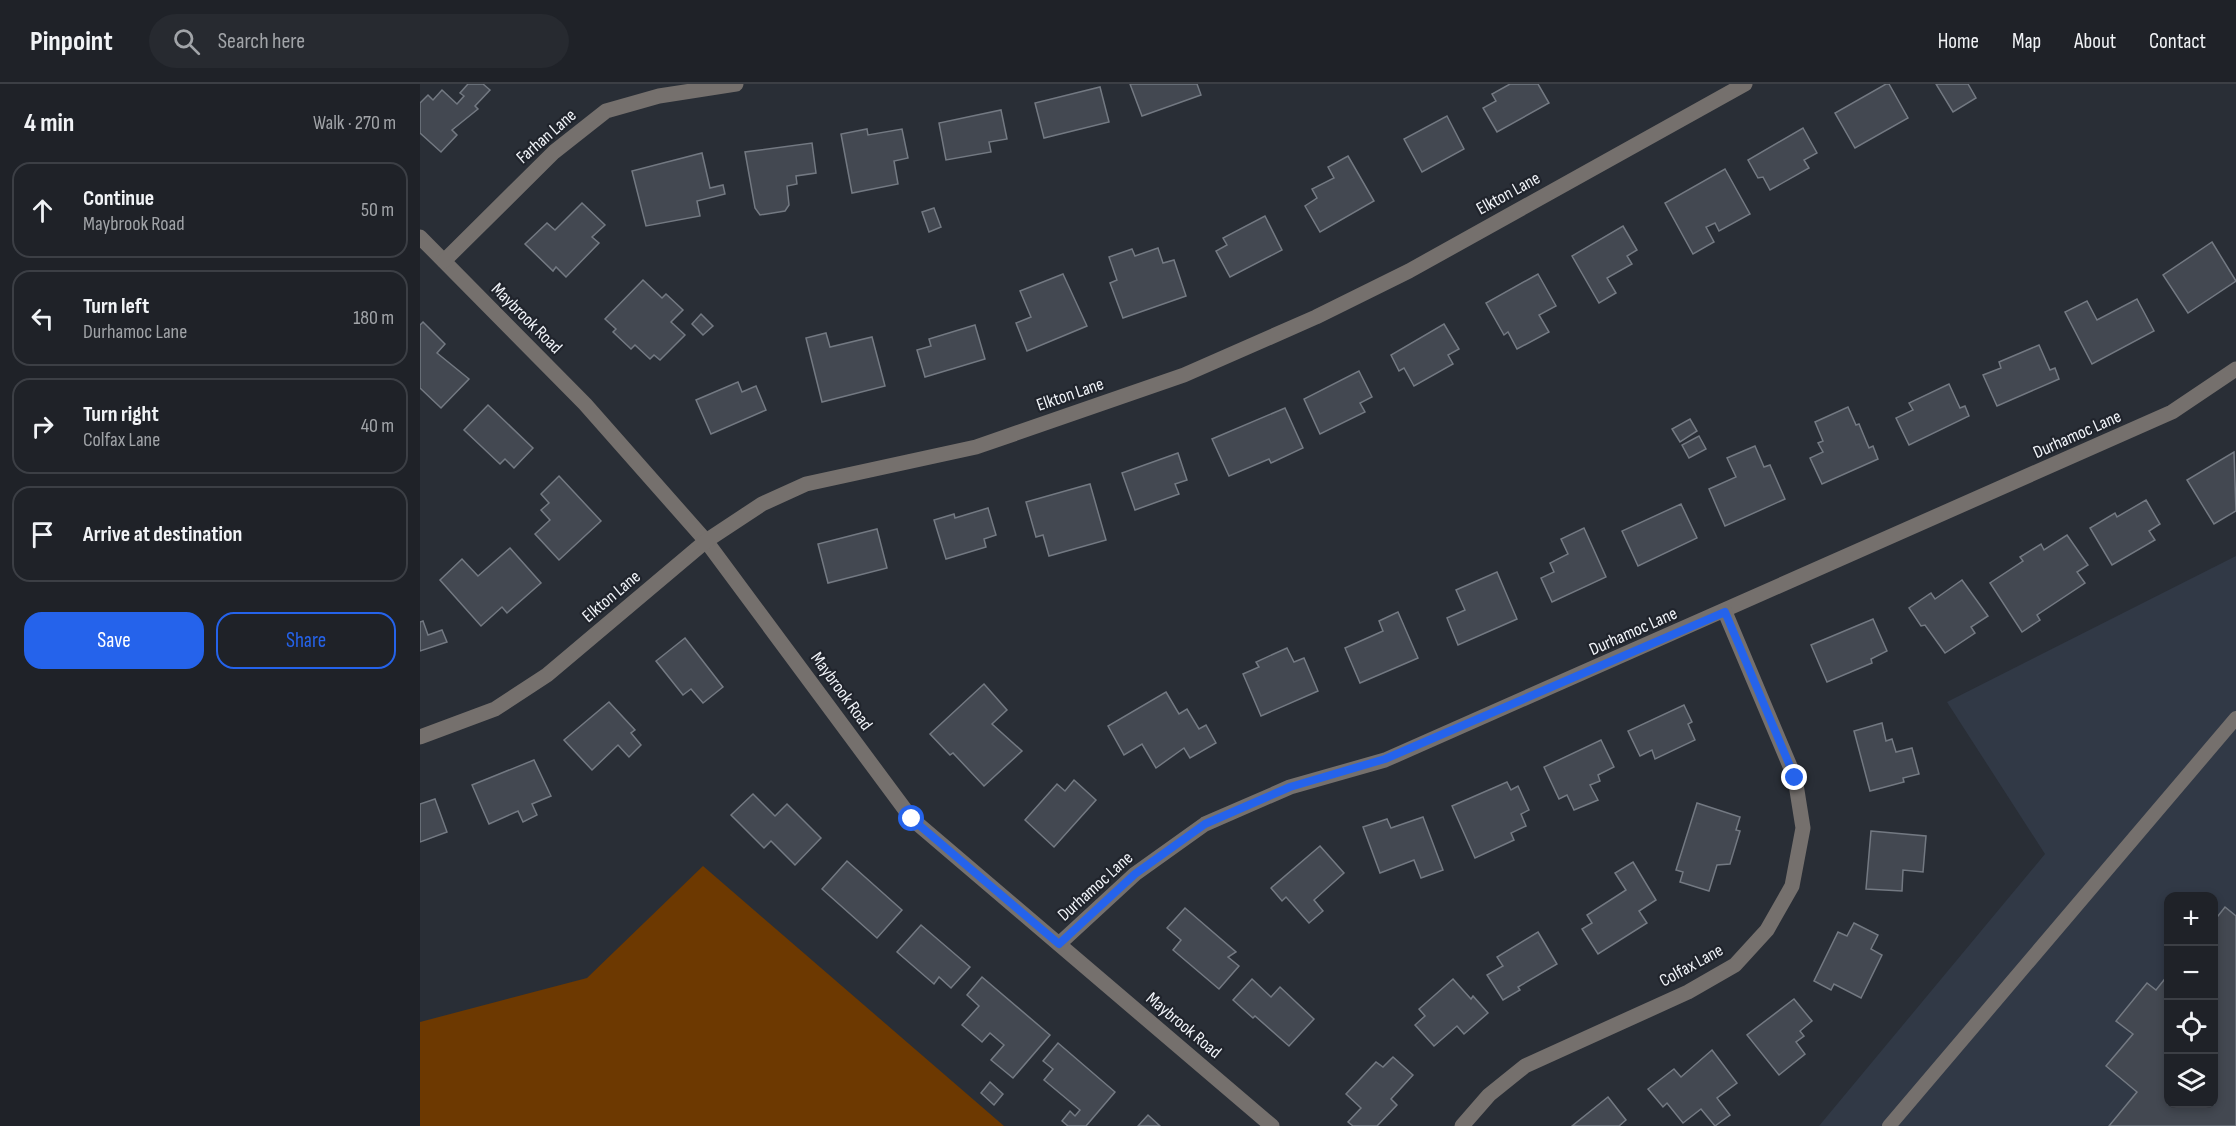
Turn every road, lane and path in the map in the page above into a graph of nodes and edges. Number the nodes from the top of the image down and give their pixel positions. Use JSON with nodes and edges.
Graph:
{"nodes":[{"id":1,"x":736,"y":84,"type":"edge"},
{"id":2,"x":1745,"y":84,"type":"edge"},
{"id":3,"x":420,"y":237,"type":"edge"},
{"id":4,"x":444,"y":261,"type":"junction"},
{"id":5,"x":2236,"y":369,"type":"edge"},
{"id":6,"x":706,"y":541,"type":"junction"},
{"id":7,"x":1725,"y":612,"type":"junction"},
{"id":8,"x":2236,"y":718,"type":"edge"},
{"id":9,"x":420,"y":737,"type":"edge"},
{"id":10,"x":1059,"y":944,"type":"junction"},
{"id":11,"x":1272,"y":1126,"type":"edge"},
{"id":12,"x":1462,"y":1126,"type":"edge"},
{"id":13,"x":1889,"y":1126,"type":"edge"}],
"edges":[{"from":1,"to":4,"type":"street","name":"Farhan Lane"},
{"from":2,"to":6,"type":"street","name":"Elkton Lane"},
{"from":3,"to":4,"type":"street","name":"Maybrook Road"},
{"from":4,"to":6,"type":"street","name":"Maybrook Road"},
{"from":5,"to":7,"type":"street","name":"Durhamoc Lane"},
{"from":6,"to":9,"type":"street","name":"Elkton Lane"},
{"from":6,"to":10,"type":"street","name":"Maybrook Road"},
{"from":7,"to":10,"type":"street","name":"Durhamoc Lane"},
{"from":7,"to":12,"type":"street","name":"Colfax Lane"},
{"from":8,"to":13,"type":"lane"},
{"from":10,"to":11,"type":"street","name":"Maybrook Road"}]}
